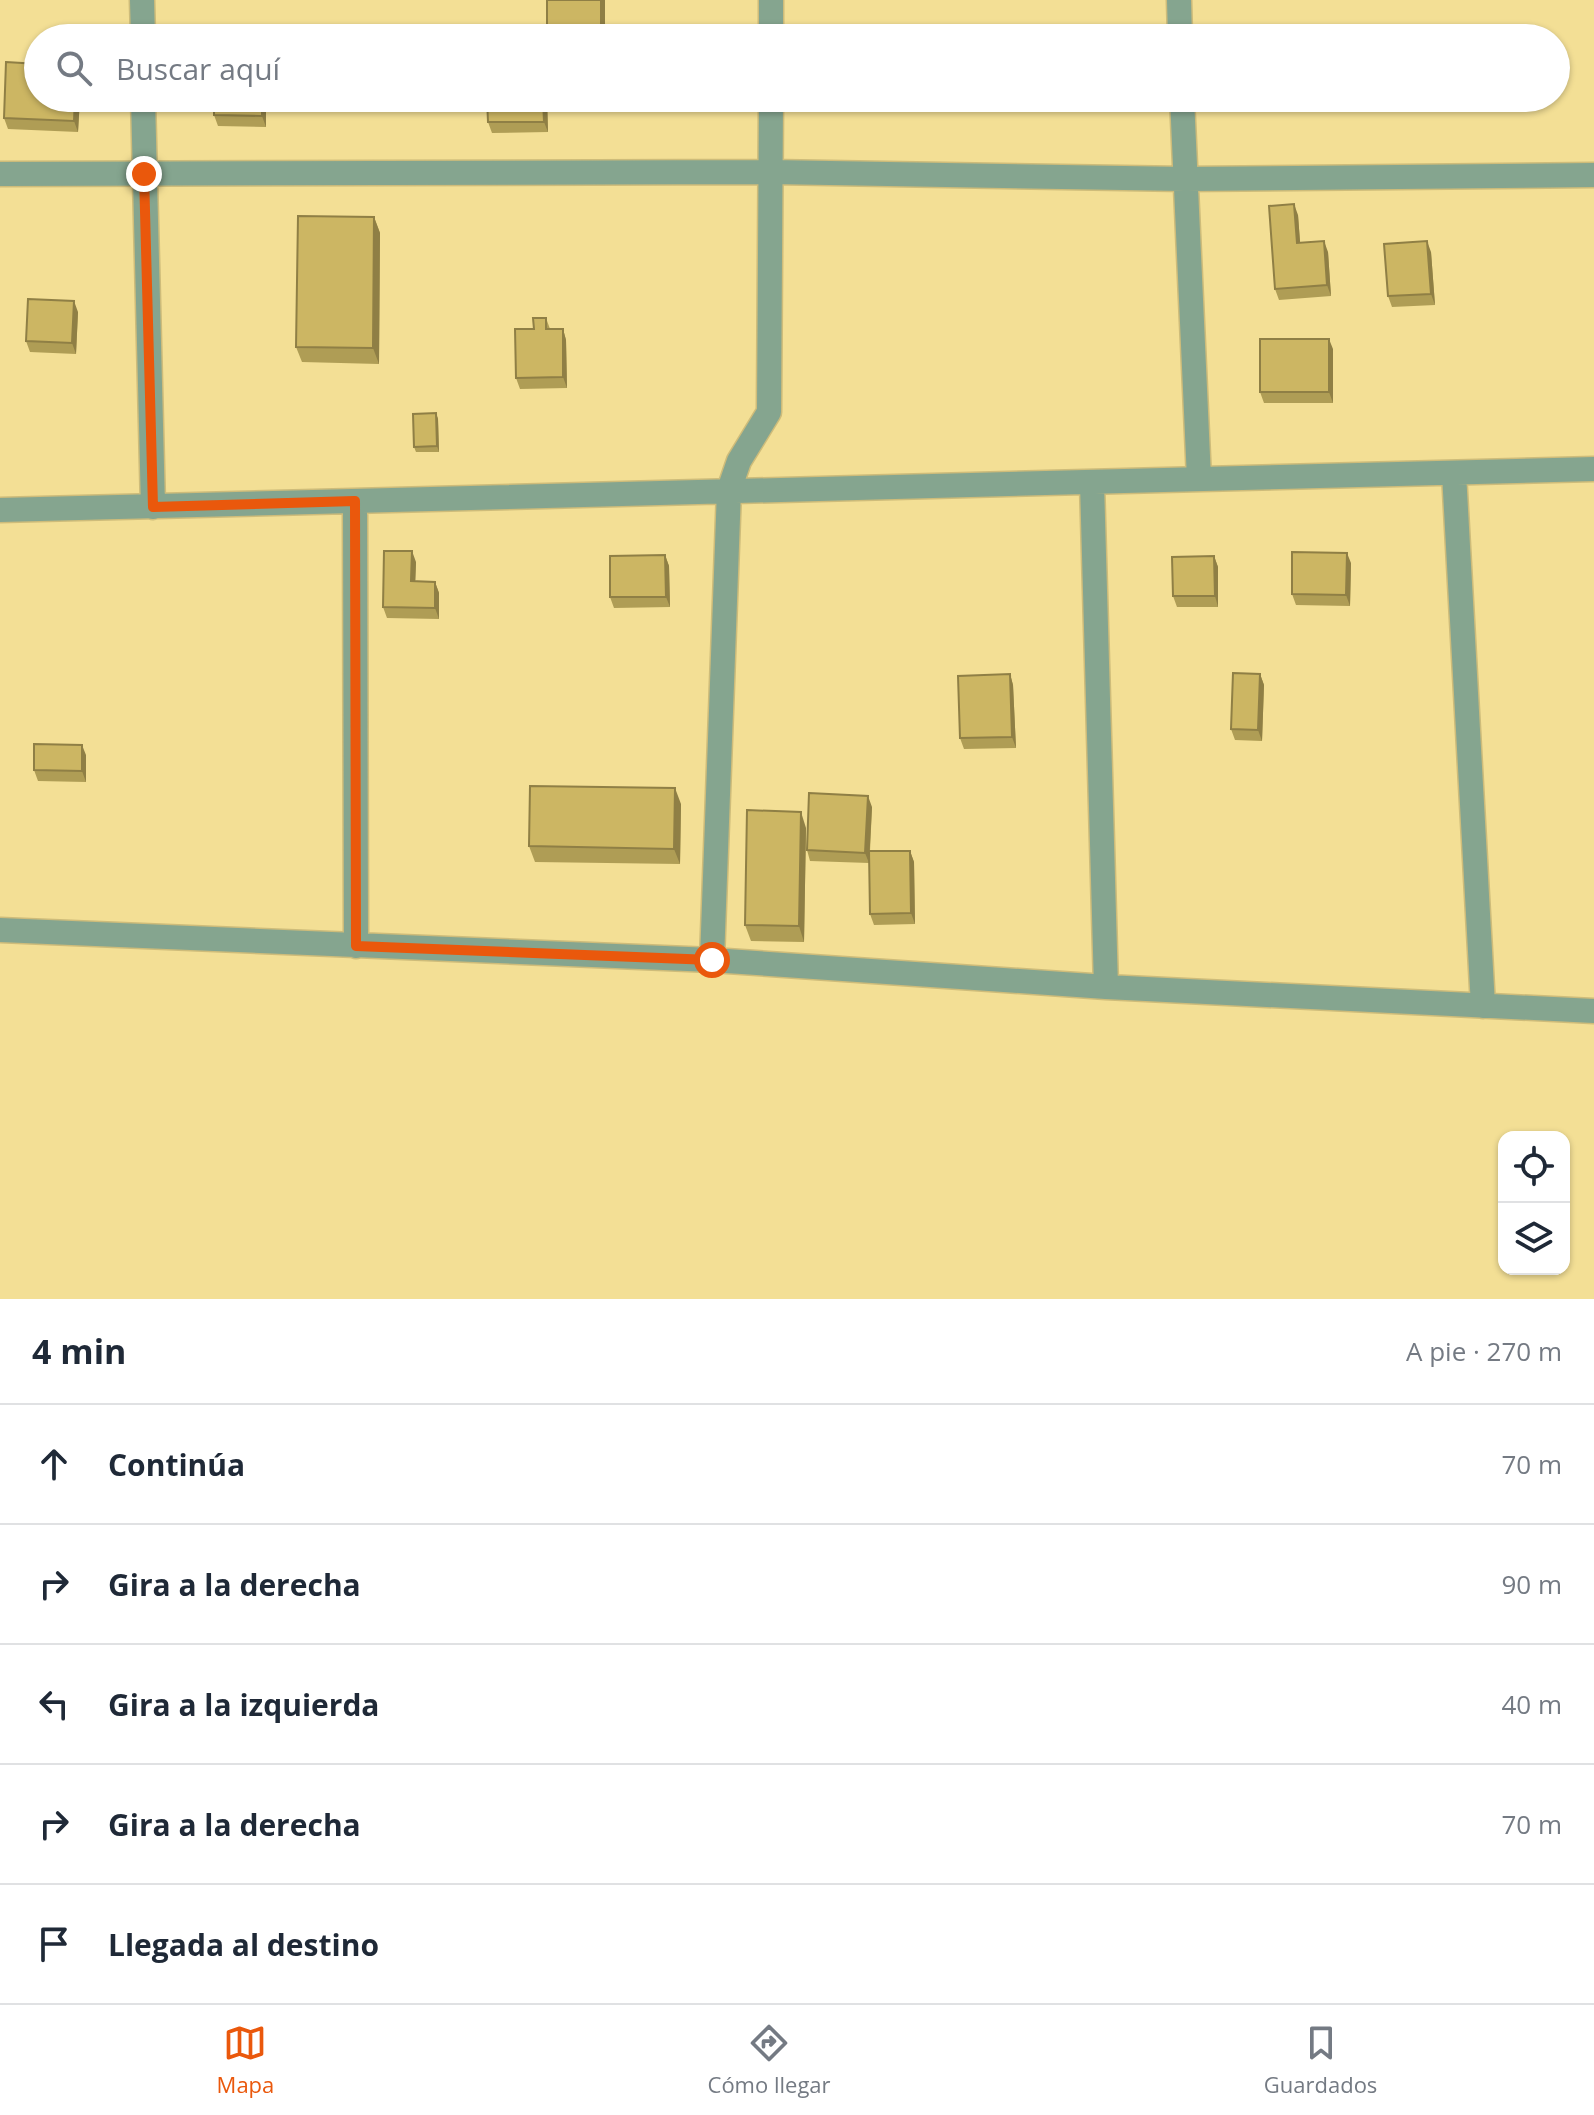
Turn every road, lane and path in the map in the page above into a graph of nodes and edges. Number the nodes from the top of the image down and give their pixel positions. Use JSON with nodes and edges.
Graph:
{"nodes":[{"id":1,"x":142,"y":0,"type":"edge"},
{"id":2,"x":771,"y":0,"type":"edge"},
{"id":3,"x":1179,"y":0,"type":"edge"},
{"id":4,"x":143,"y":24,"type":"edge"},
{"id":5,"x":771,"y":24,"type":"edge"},
{"id":6,"x":1180,"y":24,"type":"edge"},
{"id":7,"x":143,"y":112,"type":"edge"},
{"id":8,"x":771,"y":112,"type":"edge"},
{"id":9,"x":1183,"y":112,"type":"edge"},
{"id":10,"x":772,"y":172,"type":"junction"},
{"id":11,"x":0,"y":174,"type":"edge"},
{"id":12,"x":144,"y":174,"type":"junction"},
{"id":13,"x":1594,"y":175,"type":"edge"},
{"id":14,"x":1185,"y":179,"type":"junction"},
{"id":15,"x":1594,"y":469,"type":"edge"},
{"id":16,"x":1454,"y":473,"type":"junction"},
{"id":17,"x":1199,"y":479,"type":"junction"},
{"id":18,"x":1092,"y":483,"type":"junction"},
{"id":19,"x":729,"y":490,"type":"junction"},
{"id":20,"x":355,"y":501,"type":"junction"},
{"id":21,"x":153,"y":507,"type":"junction"},
{"id":22,"x":0,"y":510,"type":"edge"},
{"id":23,"x":0,"y":930,"type":"edge"},
{"id":24,"x":356,"y":946,"type":"junction"},
{"id":25,"x":712,"y":960,"type":"junction"},
{"id":26,"x":1106,"y":987,"type":"junction"},
{"id":27,"x":1483,"y":1006,"type":"junction"},
{"id":28,"x":1594,"y":1011,"type":"edge"}],
"edges":[{"from":1,"to":4,"type":"street"},
{"from":2,"to":5,"type":"street"},
{"from":3,"to":6,"type":"street"},
{"from":7,"to":12,"type":"street"},
{"from":8,"to":10,"type":"street"},
{"from":9,"to":14,"type":"street"},
{"from":10,"to":12,"type":"street"},
{"from":10,"to":14,"type":"street"},
{"from":10,"to":19,"type":"street"},
{"from":11,"to":12,"type":"street"},
{"from":12,"to":21,"type":"street"},
{"from":13,"to":14,"type":"street"},
{"from":14,"to":17,"type":"street"},
{"from":15,"to":16,"type":"street"},
{"from":16,"to":17,"type":"street"},
{"from":16,"to":27,"type":"street"},
{"from":17,"to":18,"type":"street"},
{"from":18,"to":19,"type":"street"},
{"from":18,"to":26,"type":"street"},
{"from":19,"to":20,"type":"street"},
{"from":19,"to":25,"type":"street"},
{"from":20,"to":21,"type":"street"},
{"from":20,"to":24,"type":"street"},
{"from":21,"to":22,"type":"street"},
{"from":23,"to":24,"type":"street"},
{"from":24,"to":25,"type":"street"},
{"from":25,"to":26,"type":"street"},
{"from":26,"to":27,"type":"street"},
{"from":27,"to":28,"type":"street"}]}
